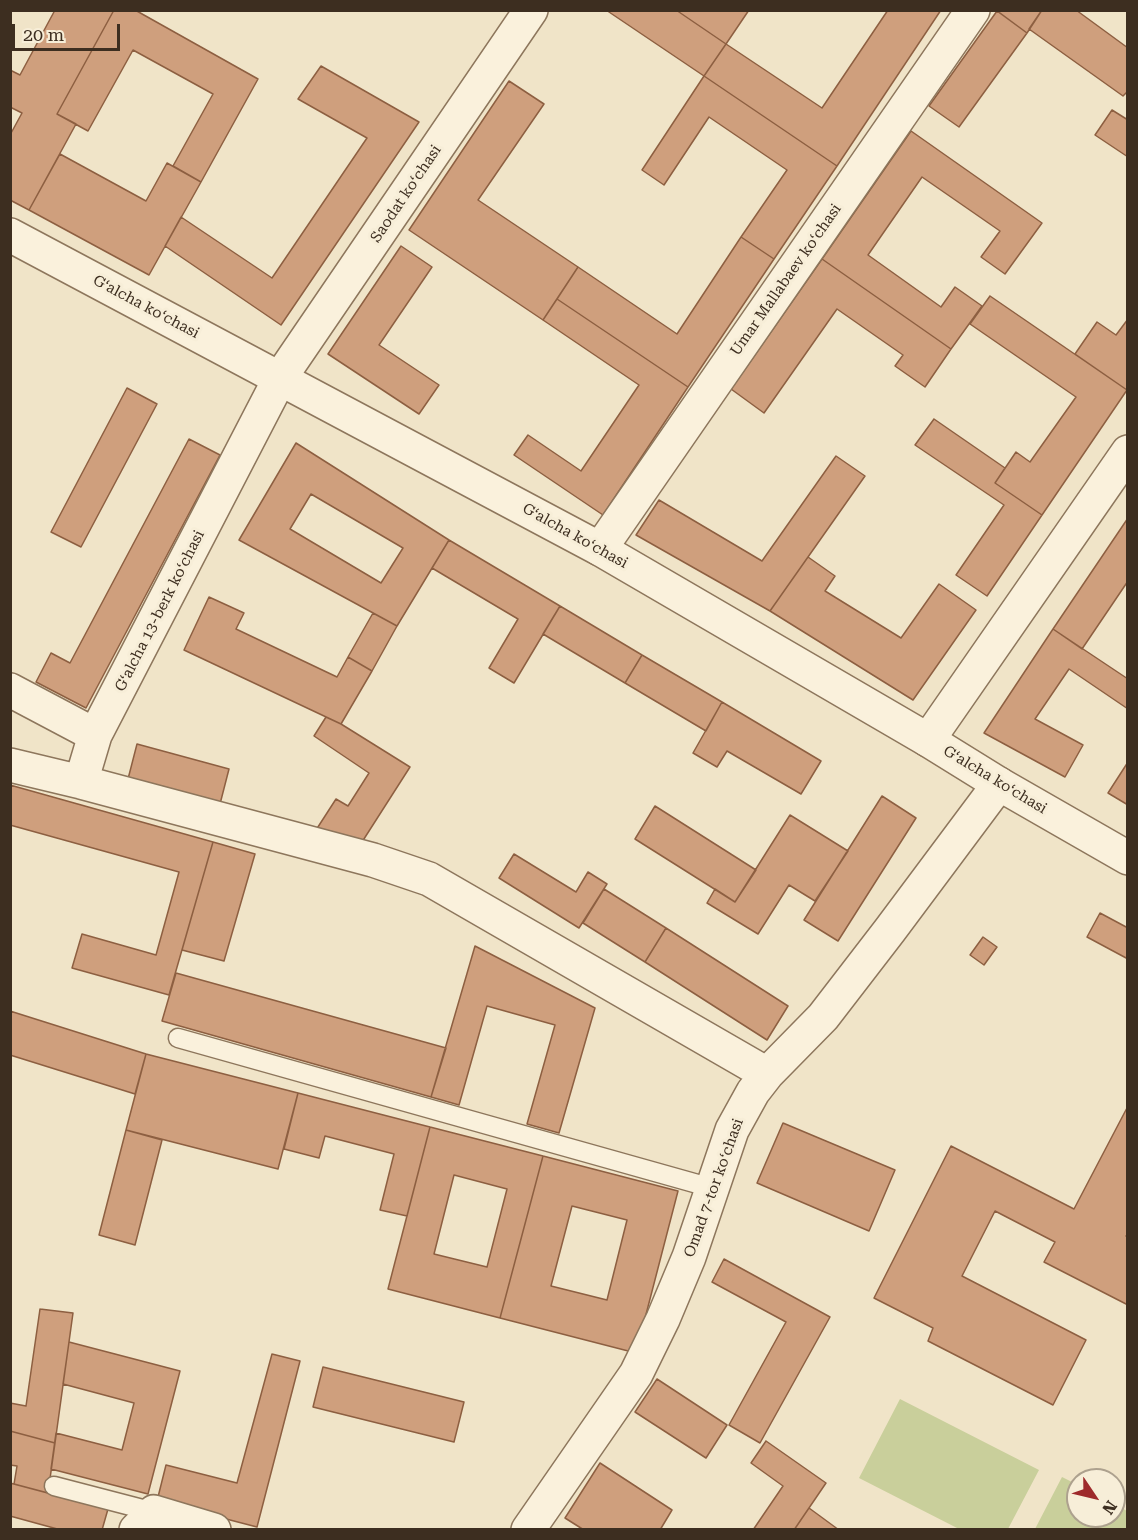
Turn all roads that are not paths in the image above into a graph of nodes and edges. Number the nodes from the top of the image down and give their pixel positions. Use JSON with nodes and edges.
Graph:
{"nodes":[{"id":1,"x":531,"y":10,"type":"edge"},
{"id":2,"x":973,"y":10,"type":"edge"},
{"id":3,"x":10,"y":235,"type":"edge"},
{"id":4,"x":280,"y":378,"type":"junction"},
{"id":5,"x":1128,"y":452,"type":"edge"},
{"id":6,"x":600,"y":549,"type":"junction"},
{"id":7,"x":10,"y":690,"type":"edge"},
{"id":8,"x":95,"y":735,"type":"junction"},
{"id":9,"x":928,"y":740,"type":"junction"},
{"id":10,"x":10,"y":765,"type":"edge"},
{"id":11,"x":81,"y":782,"type":"junction"},
{"id":12,"x":999,"y":784,"type":"junction"},
{"id":13,"x":1128,"y":858,"type":"edge"},
{"id":14,"x":178,"y":1038,"type":"dead end"},
{"id":15,"x":767,"y":1074,"type":"junction"},
{"id":16,"x":712,"y":1188,"type":"junction"},
{"id":17,"x":54,"y":1486,"type":"dead end"},
{"id":18,"x":145,"y":1521,"type":"edge"},
{"id":19,"x":534,"y":1528,"type":"edge"},
{"id":20,"x":214,"y":1530,"type":"edge"}],
"edges":[{"from":1,"to":4,"type":"street","name":"Saodat koʻchasi"},
{"from":2,"to":6,"type":"street","name":"Umar Mallabaev koʻchasi"},
{"from":3,"to":4,"type":"street","name":"Gʻalcha koʻchasi"},
{"from":4,"to":6,"type":"street","name":"Gʻalcha koʻchasi"},
{"from":4,"to":8,"type":"street","name":"Gʻalcha 13-berk koʻchasi"},
{"from":5,"to":9,"type":"street"},
{"from":6,"to":9,"type":"street","name":"Gʻalcha koʻchasi"},
{"from":7,"to":8,"type":"street"},
{"from":8,"to":11,"type":"street","name":"Gʻalcha 13-berk koʻchasi"},
{"from":9,"to":12,"type":"street","name":"Gʻalcha koʻchasi"},
{"from":10,"to":11,"type":"street"},
{"from":11,"to":15,"type":"street"},
{"from":12,"to":13,"type":"street","name":"Gʻalcha koʻchasi"},
{"from":12,"to":15,"type":"street","name":"Omad 7-tor koʻchasi"},
{"from":14,"to":16,"type":"lane"},
{"from":15,"to":16,"type":"street","name":"Omad 7-tor koʻchasi"},
{"from":16,"to":19,"type":"street","name":"Omad 7-tor koʻchasi"},
{"from":17,"to":18,"type":"lane"},
{"from":18,"to":20,"type":"street"}]}
